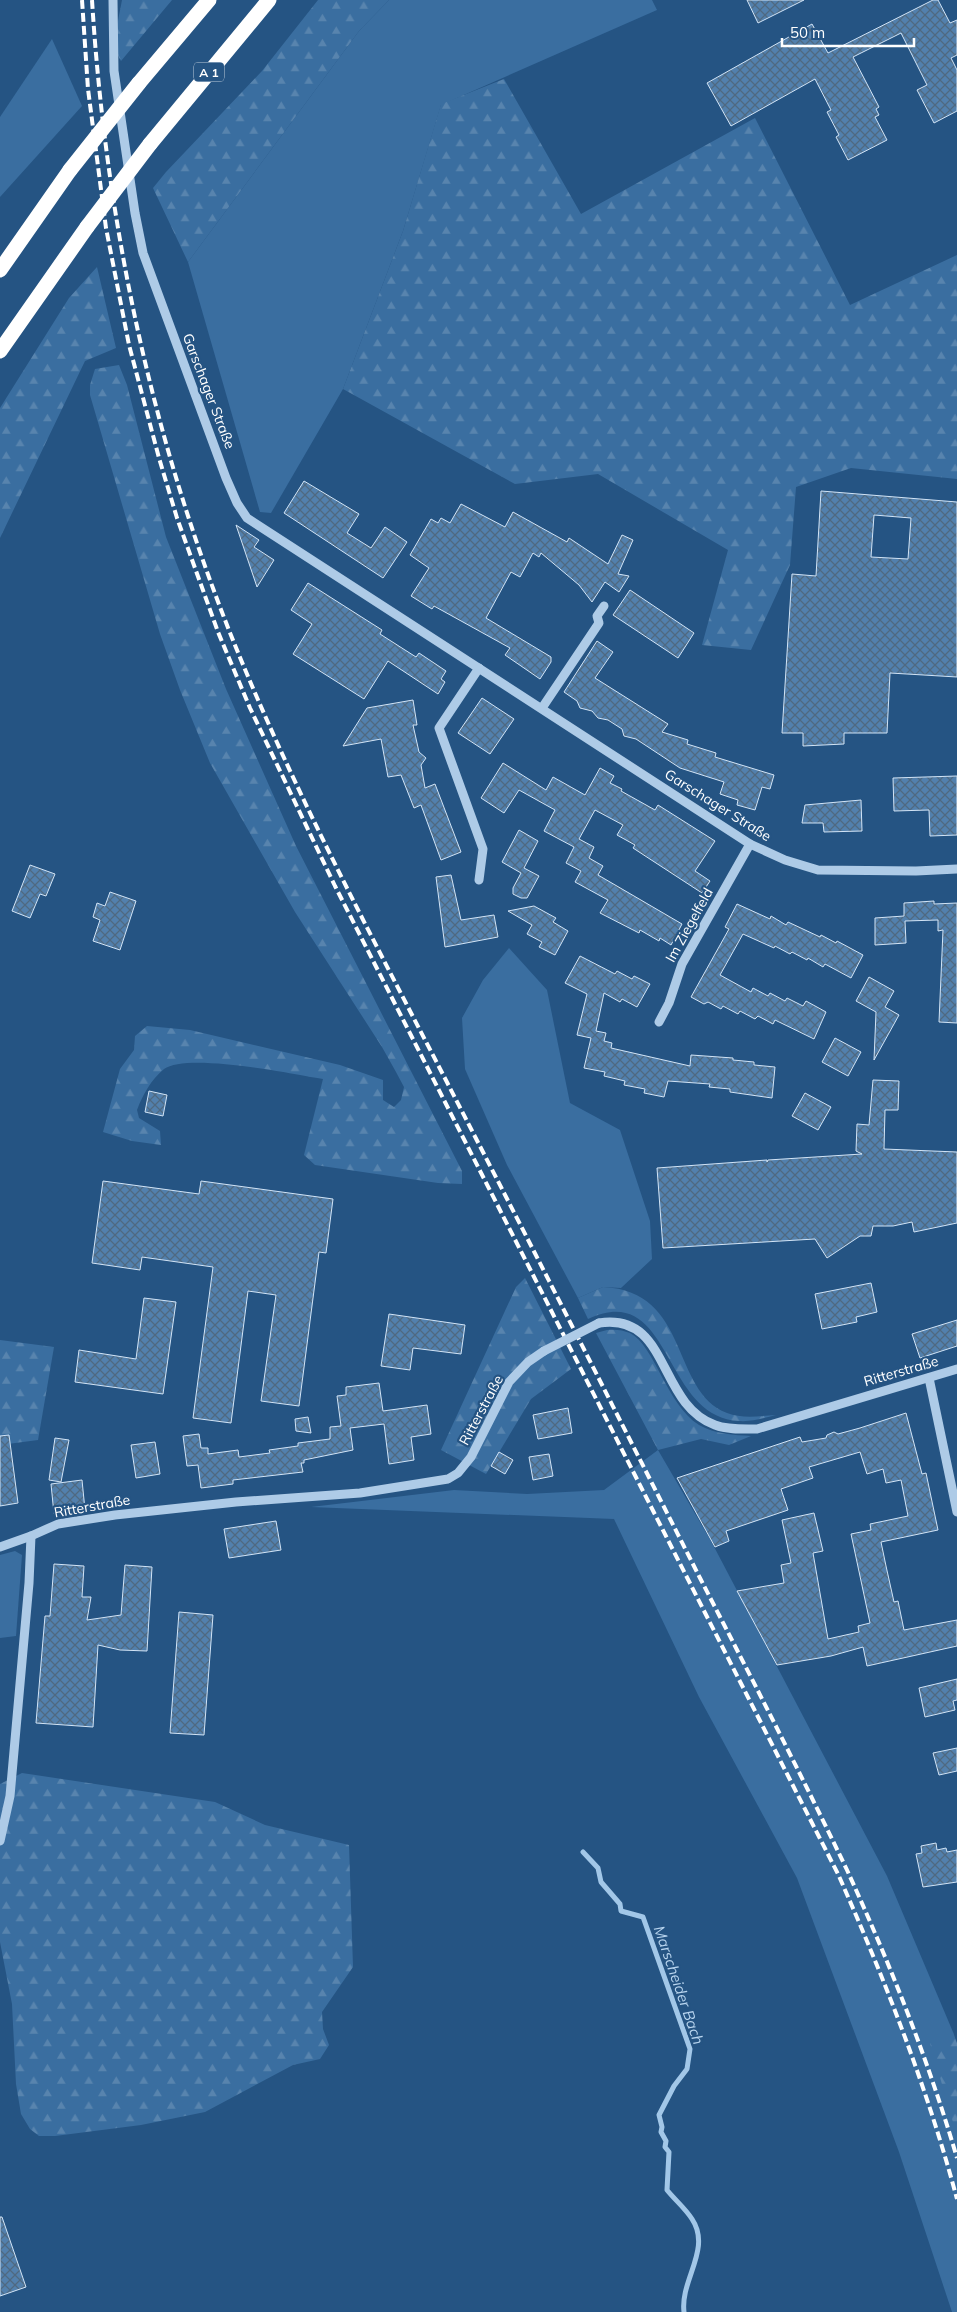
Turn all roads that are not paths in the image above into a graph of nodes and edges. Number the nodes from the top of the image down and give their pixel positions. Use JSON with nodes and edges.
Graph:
{"nodes":[{"id":1,"x":113,"y":0,"type":"edge"},
{"id":2,"x":209,"y":0,"type":"edge"},
{"id":3,"x":269,"y":0,"type":"edge"},
{"id":4,"x":0,"y":270,"type":"edge"},
{"id":5,"x":0,"y":351,"type":"edge"},
{"id":6,"x":604,"y":606,"type":"dead end"},
{"id":7,"x":478,"y":668,"type":"junction"},
{"id":8,"x":542,"y":708,"type":"junction"},
{"id":9,"x":750,"y":844,"type":"junction"},
{"id":10,"x":957,"y":869,"type":"edge"},
{"id":11,"x":478,"y":880,"type":"dead end"},
{"id":12,"x":659,"y":1022,"type":"dead end"},
{"id":13,"x":957,"y":1369,"type":"edge"},
{"id":14,"x":929,"y":1378,"type":"junction"},
{"id":15,"x":957,"y":1512,"type":"edge"},
{"id":16,"x":31,"y":1536,"type":"junction"},
{"id":17,"x":0,"y":1547,"type":"edge"},
{"id":18,"x":0,"y":1841,"type":"edge"}],
"edges":[{"from":1,"to":7,"type":"street","name":"Garschager Straße"},
{"from":2,"to":4,"type":"highway","bridge":true},
{"from":3,"to":5,"type":"highway","number":"A 1","bridge":true},
{"from":6,"to":8,"type":"street"},
{"from":7,"to":8,"type":"street","name":"Garschager Straße"},
{"from":7,"to":11,"type":"street"},
{"from":8,"to":9,"type":"street","name":"Garschager Straße"},
{"from":9,"to":10,"type":"street","name":"Garschager Straße"},
{"from":9,"to":12,"type":"street","name":"Im Ziegelfeld"},
{"from":13,"to":14,"type":"street","name":"Ritterstraße"},
{"from":14,"to":15,"type":"street"},
{"from":14,"to":16,"type":"street","name":"Ritterstraße","bridge":true},
{"from":16,"to":17,"type":"street","name":"Ritterstraße"},
{"from":16,"to":18,"type":"street"}]}
